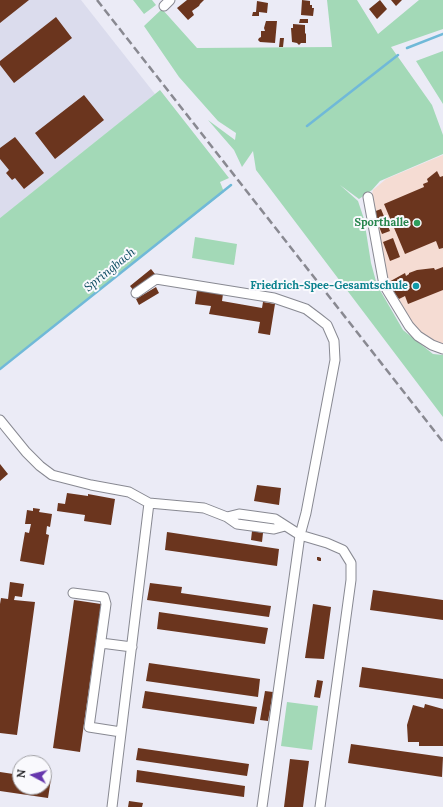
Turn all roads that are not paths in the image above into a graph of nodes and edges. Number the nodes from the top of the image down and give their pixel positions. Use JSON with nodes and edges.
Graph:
{"nodes":[{"id":1,"x":368,"y":197,"type":"dead end"},
{"id":2,"x":136,"y":293,"type":"dead end"},
{"id":3,"x":443,"y":349,"type":"edge"},
{"id":4,"x":0,"y":420,"type":"edge"},
{"id":5,"x":149,"y":503,"type":"junction"},
{"id":6,"x":300,"y":535,"type":"junction"},
{"id":7,"x":73,"y":593,"type":"dead end"},
{"id":8,"x":101,"y":643,"type":"junction"},
{"id":9,"x":132,"y":647,"type":"junction"},
{"id":10,"x":121,"y":732,"type":"junction"},
{"id":11,"x":112,"y":807,"type":"edge"},
{"id":12,"x":262,"y":807,"type":"edge"},
{"id":13,"x":320,"y":807,"type":"edge"}],
"edges":[{"from":1,"to":3,"type":"street"},
{"from":2,"to":6,"type":"street"},
{"from":4,"to":5,"type":"street"},
{"from":5,"to":6,"type":"street"},
{"from":5,"to":9,"type":"street"},
{"from":6,"to":12,"type":"street"},
{"from":6,"to":13,"type":"street"},
{"from":7,"to":8,"type":"street"},
{"from":8,"to":9,"type":"street"},
{"from":8,"to":10,"type":"street"},
{"from":9,"to":10,"type":"street"},
{"from":10,"to":11,"type":"street"}]}
